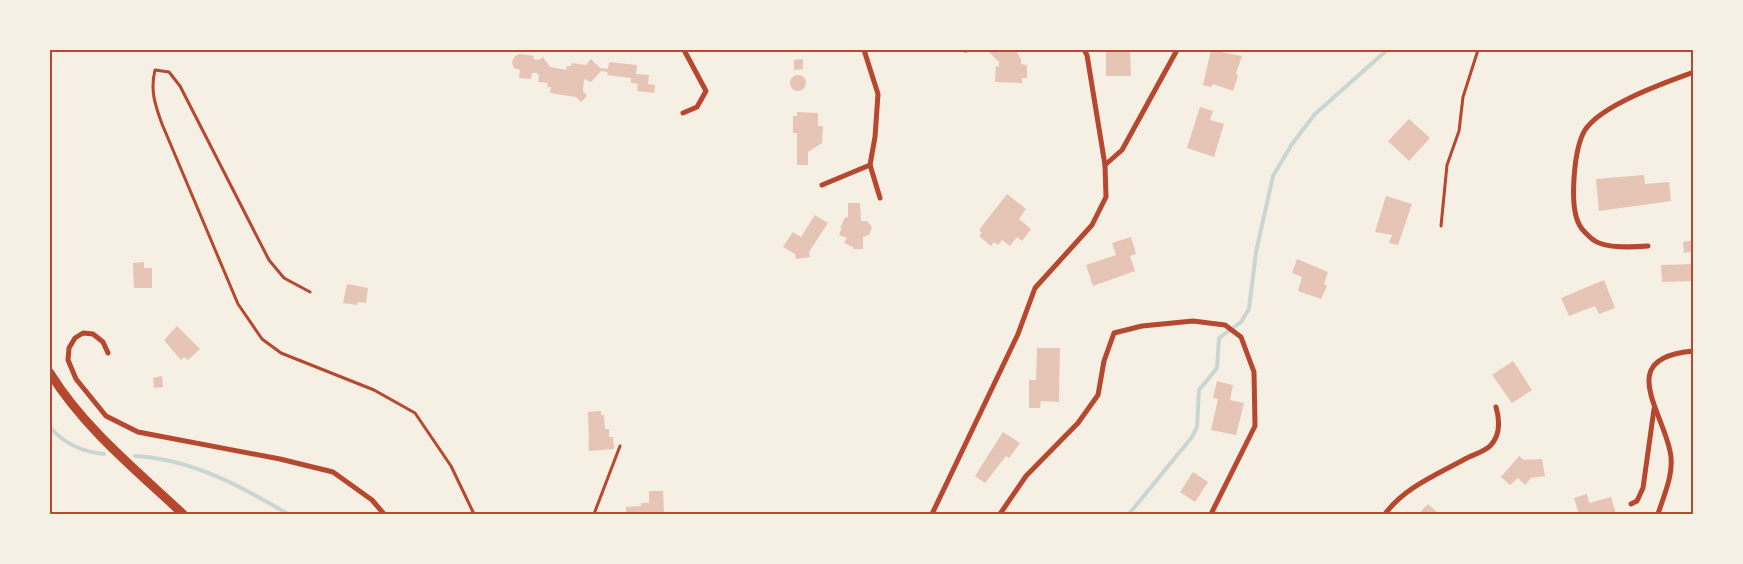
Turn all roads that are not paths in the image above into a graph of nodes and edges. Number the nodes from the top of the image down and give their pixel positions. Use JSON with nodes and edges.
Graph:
{"nodes":[{"id":1,"x":684,"y":50,"type":"edge"},
{"id":2,"x":864,"y":50,"type":"edge"},
{"id":3,"x":1084,"y":50,"type":"edge"},
{"id":4,"x":1177,"y":50,"type":"edge"},
{"id":5,"x":1478,"y":50,"type":"edge"},
{"id":6,"x":1694,"y":72,"type":"edge"},
{"id":7,"x":683,"y":113,"type":"dead end"},
{"id":8,"x":870,"y":165,"type":"junction"},
{"id":9,"x":1105,"y":165,"type":"junction"},
{"id":10,"x":822,"y":185,"type":"dead end"},
{"id":11,"x":880,"y":198,"type":"dead end"},
{"id":12,"x":1441,"y":226,"type":"dead end"},
{"id":13,"x":1648,"y":246,"type":"dead end"},
{"id":14,"x":310,"y":292,"type":"dead end"},
{"id":15,"x":1694,"y":351,"type":"edge"},
{"id":16,"x":108,"y":353,"type":"dead end"},
{"id":17,"x":50,"y":373,"type":"edge"},
{"id":18,"x":1496,"y":407,"type":"dead end"},
{"id":19,"x":1654,"y":408,"type":"junction"},
{"id":20,"x":620,"y":446,"type":"dead end"},
{"id":21,"x":1631,"y":504,"type":"dead end"},
{"id":22,"x":183,"y":514,"type":"edge"},
{"id":23,"x":384,"y":514,"type":"edge"},
{"id":24,"x":474,"y":514,"type":"edge"},
{"id":25,"x":594,"y":514,"type":"edge"},
{"id":26,"x":932,"y":514,"type":"edge"},
{"id":27,"x":1000,"y":514,"type":"edge"},
{"id":28,"x":1210,"y":514,"type":"edge"},
{"id":29,"x":1384,"y":514,"type":"edge"},
{"id":30,"x":1658,"y":514,"type":"edge"}],
"edges":[{"from":1,"to":7,"type":"street"},
{"from":2,"to":8,"type":"street"},
{"from":3,"to":9,"type":"street"},
{"from":4,"to":9,"type":"street"},
{"from":5,"to":12,"type":"lane"},
{"from":6,"to":13,"type":"street"},
{"from":8,"to":10,"type":"street"},
{"from":8,"to":11,"type":"street"},
{"from":9,"to":26,"type":"street"},
{"from":14,"to":24,"type":"lane"},
{"from":15,"to":19,"type":"street"},
{"from":16,"to":23,"type":"street"},
{"from":17,"to":22,"type":"main road"},
{"from":18,"to":29,"type":"street"},
{"from":19,"to":21,"type":"street"},
{"from":19,"to":30,"type":"street"},
{"from":20,"to":25,"type":"lane"},
{"from":27,"to":28,"type":"street"}]}
